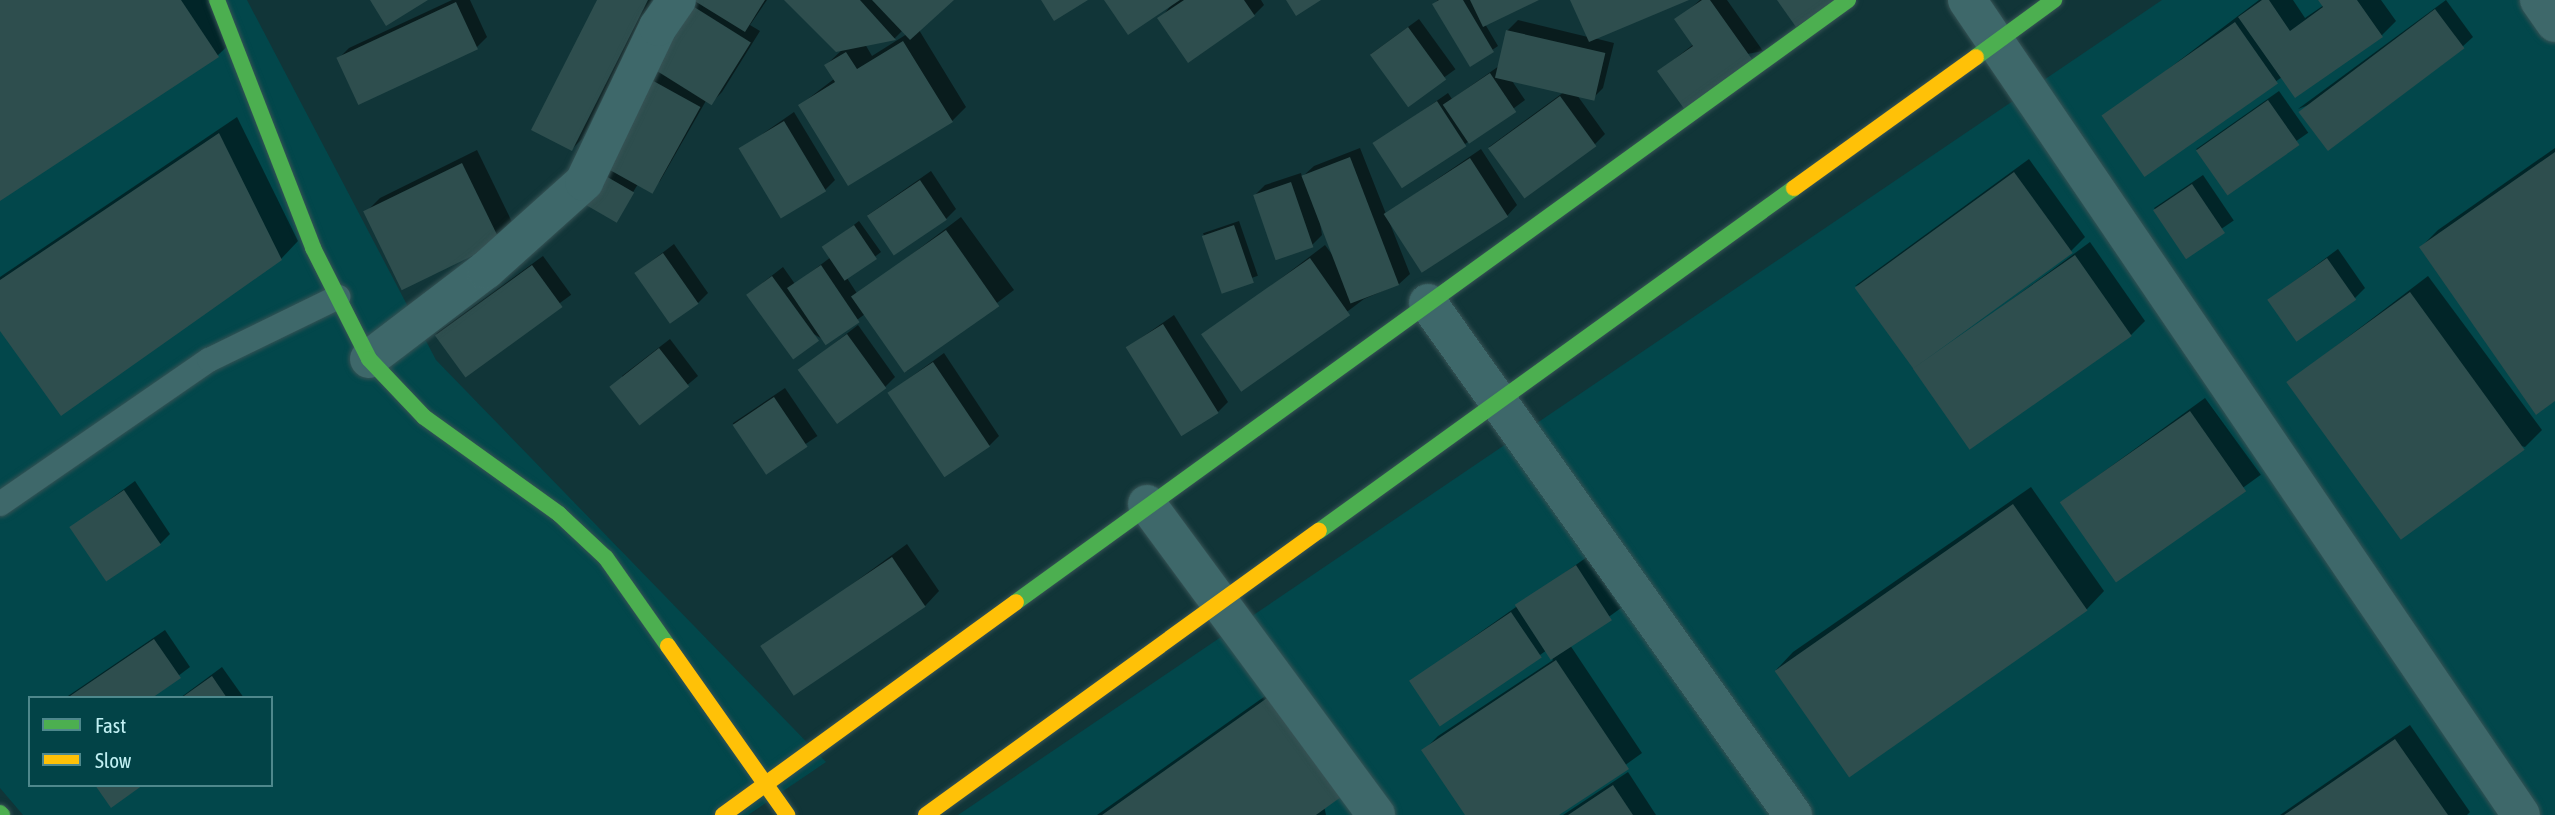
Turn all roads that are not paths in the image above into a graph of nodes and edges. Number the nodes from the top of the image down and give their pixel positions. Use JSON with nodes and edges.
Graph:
{"nodes":[{"id":1,"x":217,"y":0,"type":"edge"},
{"id":2,"x":677,"y":0,"type":"edge"},
{"id":3,"x":1848,"y":0,"type":"edge"},
{"id":4,"x":1967,"y":0,"type":"edge"},
{"id":5,"x":2054,"y":0,"type":"edge"},
{"id":6,"x":2539,"y":0,"type":"edge"},
{"id":7,"x":2555,"y":23,"type":"edge"},
{"id":8,"x":1994,"y":43,"type":"junction"},
{"id":9,"x":338,"y":297,"type":"junction"},
{"id":10,"x":1428,"y":303,"type":"junction"},
{"id":11,"x":369,"y":359,"type":"junction"},
{"id":12,"x":1499,"y":400,"type":"junction"},
{"id":13,"x":0,"y":504,"type":"edge"},
{"id":14,"x":1147,"y":504,"type":"junction"},
{"id":15,"x":1220,"y":601,"type":"junction"},
{"id":16,"x":764,"y":786,"type":"junction"},
{"id":17,"x":723,"y":815,"type":"edge"},
{"id":18,"x":787,"y":815,"type":"edge"},
{"id":19,"x":926,"y":815,"type":"edge"},
{"id":20,"x":1376,"y":815,"type":"edge"},
{"id":21,"x":1793,"y":815,"type":"edge"},
{"id":22,"x":2521,"y":815,"type":"edge"}],
"edges":[{"from":1,"to":9,"type":"street"},
{"from":2,"to":11,"type":"street"},
{"from":3,"to":10,"type":"street"},
{"from":4,"to":8,"type":"street"},
{"from":5,"to":8,"type":"street"},
{"from":6,"to":7,"type":"street"},
{"from":8,"to":12,"type":"street"},
{"from":8,"to":22,"type":"street"},
{"from":9,"to":11,"type":"street"},
{"from":9,"to":13,"type":"lane"},
{"from":10,"to":12,"type":"street"},
{"from":10,"to":14,"type":"street"},
{"from":11,"to":16,"type":"street"},
{"from":12,"to":15,"type":"street"},
{"from":12,"to":21,"type":"street"},
{"from":14,"to":15,"type":"street"},
{"from":14,"to":16,"type":"street"},
{"from":15,"to":19,"type":"street"},
{"from":15,"to":20,"type":"street"},
{"from":16,"to":17,"type":"street"},
{"from":16,"to":18,"type":"street"}]}
